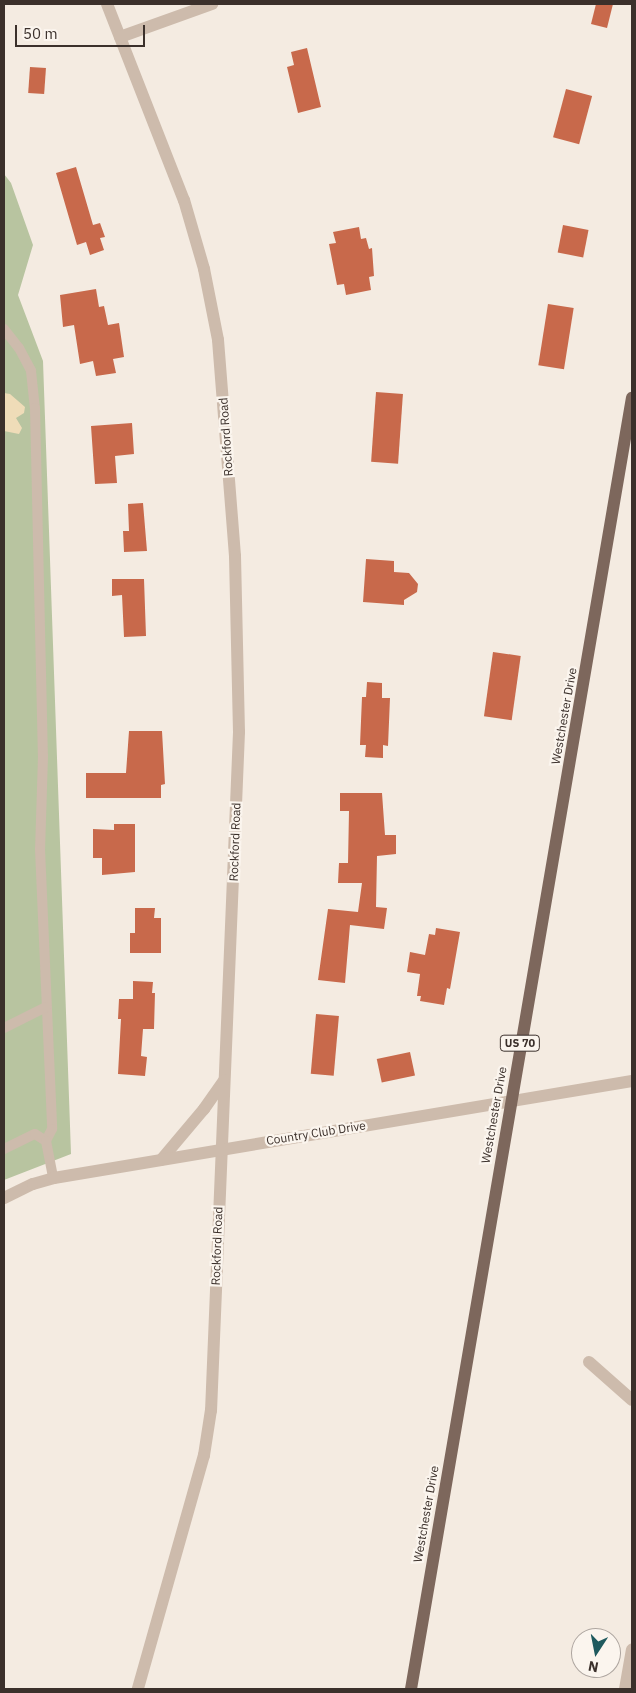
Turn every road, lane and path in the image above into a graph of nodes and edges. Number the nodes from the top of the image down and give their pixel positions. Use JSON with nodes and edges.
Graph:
{"nodes":[{"id":1,"x":106,"y":4,"type":"edge"},
{"id":2,"x":212,"y":4,"type":"edge"},
{"id":3,"x":120,"y":37,"type":"junction"},
{"id":4,"x":4,"y":329,"type":"edge"},
{"id":5,"x":632,"y":398,"type":"edge"},
{"id":6,"x":46,"y":1007,"type":"junction"},
{"id":7,"x":4,"y":1028,"type":"edge"},
{"id":8,"x":224,"y":1080,"type":"junction"},
{"id":9,"x":632,"y":1081,"type":"edge"},
{"id":10,"x":510,"y":1102,"type":"junction"},
{"id":11,"x":46,"y":1141,"type":"junction"},
{"id":12,"x":4,"y":1149,"type":"edge"},
{"id":13,"x":220,"y":1149,"type":"junction"},
{"id":14,"x":161,"y":1160,"type":"junction"},
{"id":15,"x":53,"y":1178,"type":"junction"},
{"id":16,"x":4,"y":1198,"type":"edge"},
{"id":17,"x":589,"y":1362,"type":"dead end"},
{"id":18,"x":632,"y":1400,"type":"edge"},
{"id":19,"x":632,"y":1650,"type":"edge"},
{"id":20,"x":138,"y":1689,"type":"edge"},
{"id":21,"x":411,"y":1689,"type":"edge"},
{"id":22,"x":625,"y":1689,"type":"edge"}],
"edges":[{"from":1,"to":3,"type":"street","name":"Rockford Road"},
{"from":2,"to":3,"type":"street"},
{"from":3,"to":8,"type":"street","name":"Rockford Road"},
{"from":4,"to":6,"type":"lane"},
{"from":5,"to":10,"type":"main road","name":"Westchester Drive","number":"US 70"},
{"from":6,"to":7,"type":"lane"},
{"from":6,"to":11,"type":"lane"},
{"from":8,"to":13,"type":"street","name":"Rockford Road"},
{"from":8,"to":14,"type":"street"},
{"from":9,"to":10,"type":"street","name":"Country Club Drive"},
{"from":10,"to":13,"type":"street","name":"Country Club Drive"},
{"from":10,"to":21,"type":"main road","name":"Westchester Drive","number":"US 70"},
{"from":11,"to":12,"type":"lane"},
{"from":11,"to":15,"type":"lane"},
{"from":13,"to":14,"type":"street","name":"Country Club Drive"},
{"from":13,"to":20,"type":"street","name":"Rockford Road"},
{"from":14,"to":15,"type":"street","name":"Country Club Drive"},
{"from":15,"to":16,"type":"street","name":"Country Club Drive"},
{"from":17,"to":18,"type":"street"},
{"from":19,"to":22,"type":"street"}]}
